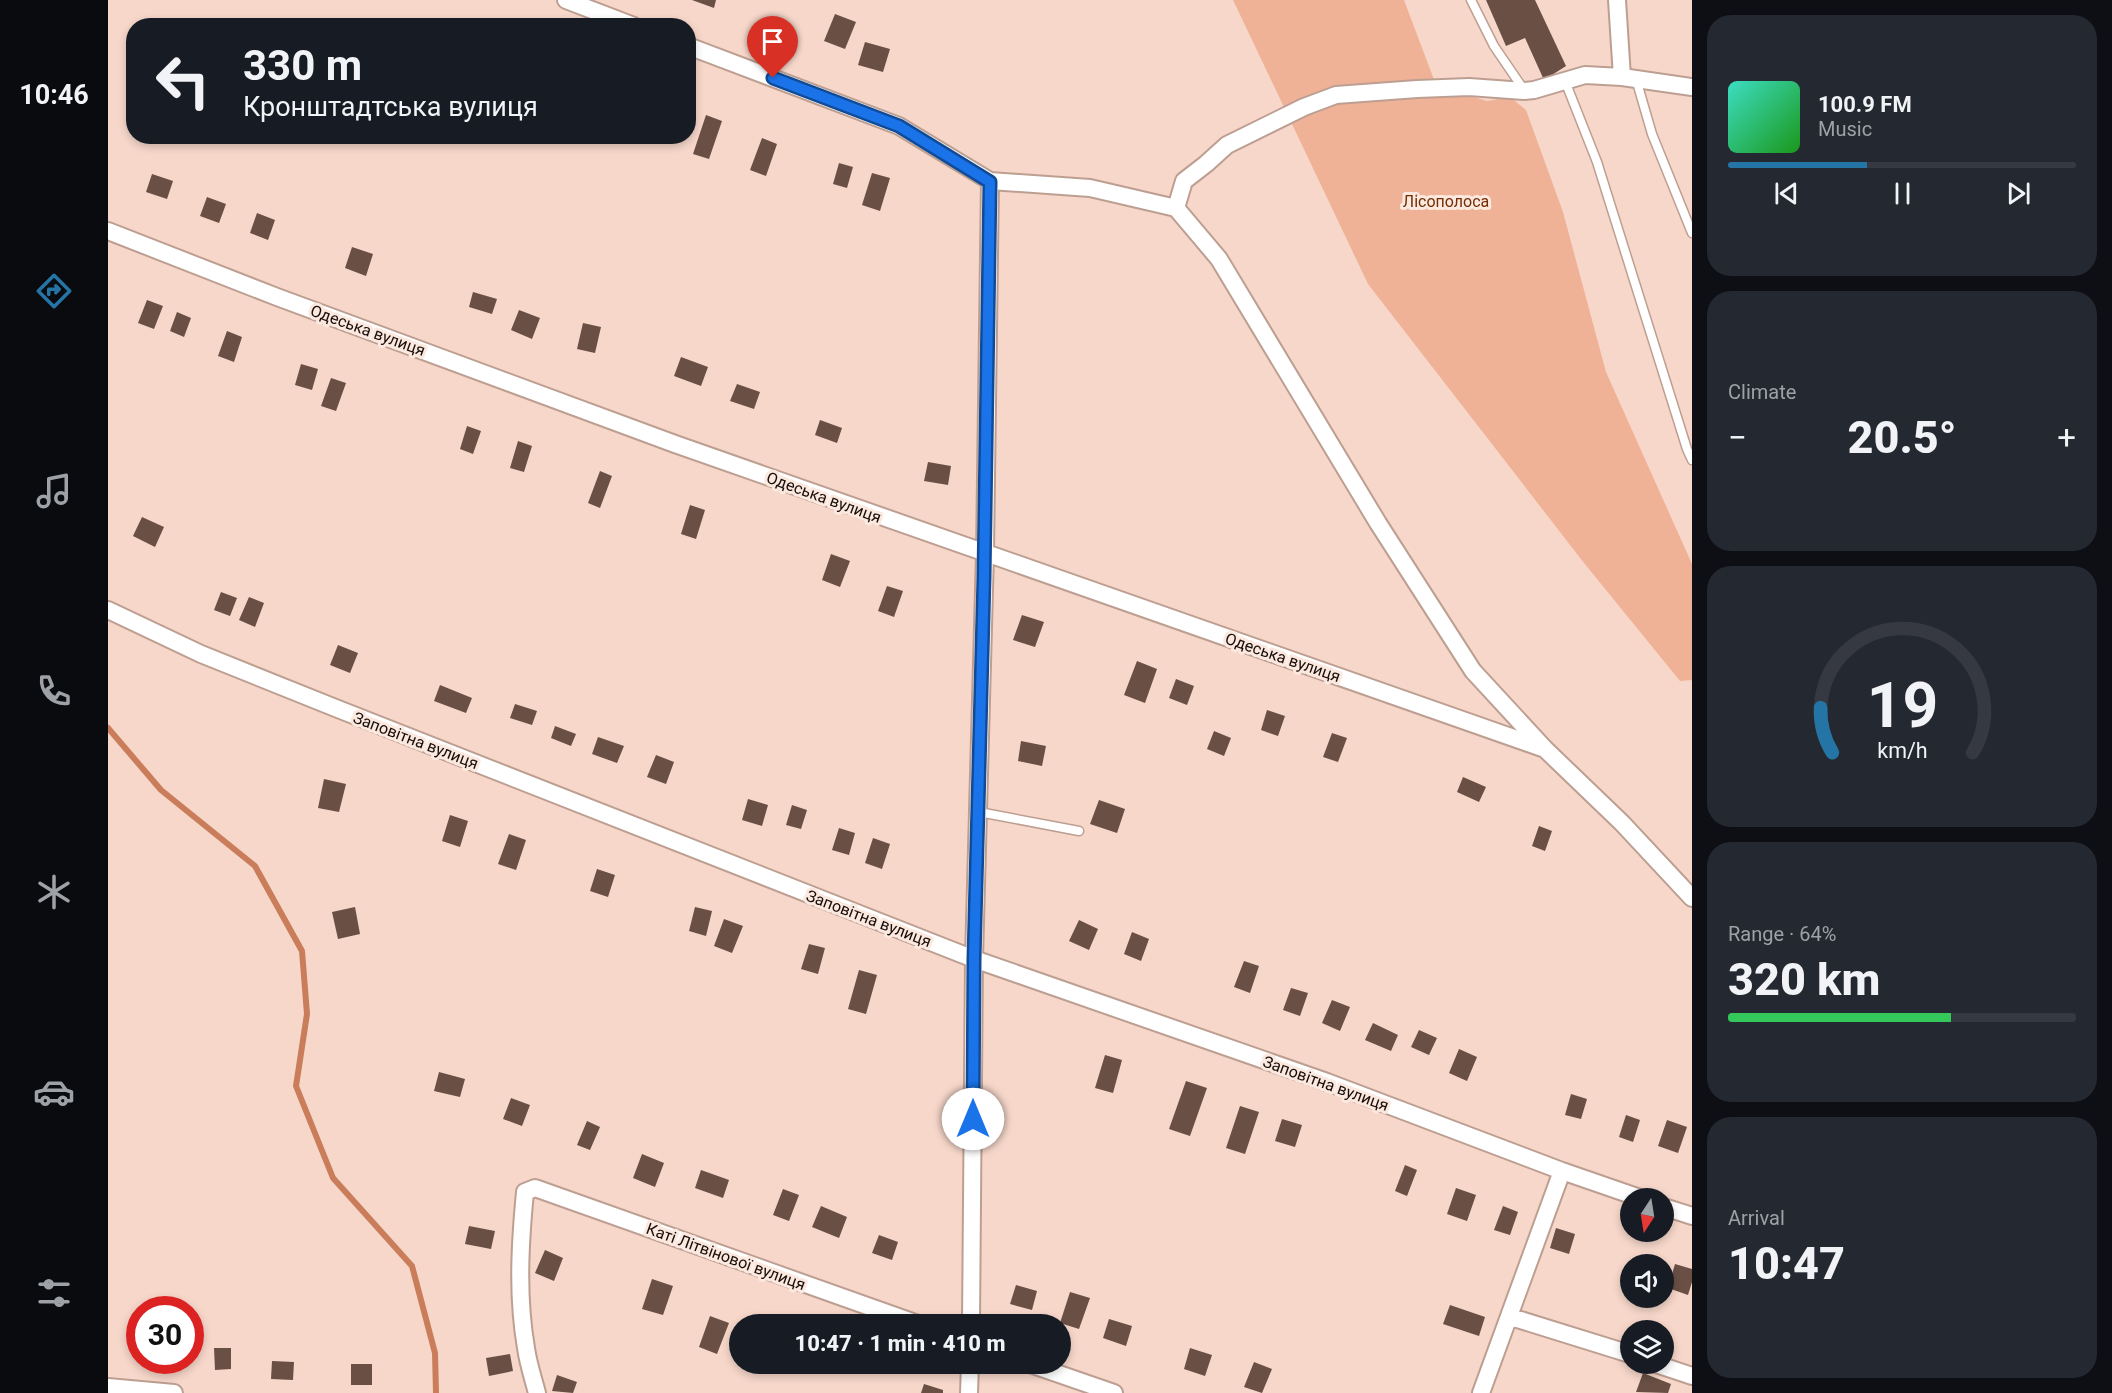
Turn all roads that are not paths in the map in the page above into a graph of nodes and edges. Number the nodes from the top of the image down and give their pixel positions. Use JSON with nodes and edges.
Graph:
{"nodes":[{"id":1,"x":566,"y":0,"type":"edge"},
{"id":2,"x":1470,"y":0,"type":"edge"},
{"id":3,"x":1617,"y":0,"type":"edge"},
{"id":4,"x":613,"y":18,"type":"edge"},
{"id":5,"x":696,"y":49,"type":"edge"},
{"id":6,"x":1629,"y":78,"type":"junction"},
{"id":7,"x":1565,"y":81,"type":"junction"},
{"id":8,"x":1692,"y":87,"type":"edge"},
{"id":9,"x":1524,"y":91,"type":"junction"},
{"id":10,"x":990,"y":182,"type":"junction"},
{"id":11,"x":1176,"y":208,"type":"junction"},
{"id":12,"x":108,"y":231,"type":"edge"},
{"id":13,"x":1692,"y":233,"type":"edge"},
{"id":14,"x":1692,"y":460,"type":"edge"},
{"id":15,"x":985,"y":553,"type":"junction"},
{"id":16,"x":108,"y":610,"type":"edge"},
{"id":17,"x":1545,"y":749,"type":"junction"},
{"id":18,"x":979,"y":812,"type":"junction"},
{"id":19,"x":1079,"y":831,"type":"dead end"},
{"id":20,"x":1692,"y":898,"type":"edge"},
{"id":21,"x":974,"y":959,"type":"junction"},
{"id":22,"x":1562,"y":1171,"type":"junction"},
{"id":23,"x":1620,"y":1191,"type":"edge"},
{"id":24,"x":1674,"y":1210,"type":"edge"},
{"id":25,"x":1692,"y":1216,"type":"edge"},
{"id":26,"x":890,"y":1314,"type":"edge"},
{"id":27,"x":971,"y":1314,"type":"edge"},
{"id":28,"x":1511,"y":1317,"type":"junction"},
{"id":29,"x":1620,"y":1351,"type":"edge"},
{"id":30,"x":1674,"y":1370,"type":"edge"},
{"id":31,"x":970,"y":1374,"type":"edge"},
{"id":32,"x":1059,"y":1374,"type":"edge"},
{"id":33,"x":1692,"y":1376,"type":"edge"},
{"id":34,"x":108,"y":1388,"type":"edge"},
{"id":35,"x":174,"y":1393,"type":"edge"},
{"id":36,"x":537,"y":1393,"type":"edge"},
{"id":37,"x":969,"y":1393,"type":"edge"},
{"id":38,"x":1114,"y":1393,"type":"edge"},
{"id":39,"x":1481,"y":1393,"type":"edge"}],
"edges":[{"from":1,"to":4,"type":"street"},
{"from":2,"to":9,"type":"lane"},
{"from":3,"to":6,"type":"street"},
{"from":5,"to":10,"type":"street"},
{"from":6,"to":7,"type":"street"},
{"from":6,"to":8,"type":"street"},
{"from":6,"to":13,"type":"lane"},
{"from":7,"to":9,"type":"street"},
{"from":7,"to":14,"type":"lane"},
{"from":9,"to":11,"type":"street"},
{"from":10,"to":11,"type":"street"},
{"from":10,"to":15,"type":"street"},
{"from":11,"to":17,"type":"street"},
{"from":12,"to":15,"type":"street","name":"Одеська вулиця"},
{"from":15,"to":17,"type":"street","name":"Одеська вулиця"},
{"from":15,"to":18,"type":"street"},
{"from":16,"to":21,"type":"street","name":"Заповітна вулиця"},
{"from":17,"to":20,"type":"street"},
{"from":18,"to":19,"type":"lane"},
{"from":18,"to":21,"type":"street"},
{"from":21,"to":22,"type":"street","name":"Заповітна вулиця"},
{"from":21,"to":27,"type":"street"},
{"from":22,"to":23,"type":"street","name":"Заповітна вулиця"},
{"from":22,"to":28,"type":"street"},
{"from":24,"to":25,"type":"street"},
{"from":26,"to":36,"type":"street","name":"Каті Літвінової вулиця"},
{"from":28,"to":29,"type":"street"},
{"from":28,"to":39,"type":"street"},
{"from":30,"to":33,"type":"street"},
{"from":31,"to":37,"type":"street"},
{"from":32,"to":38,"type":"street"},
{"from":34,"to":35,"type":"street"}]}
